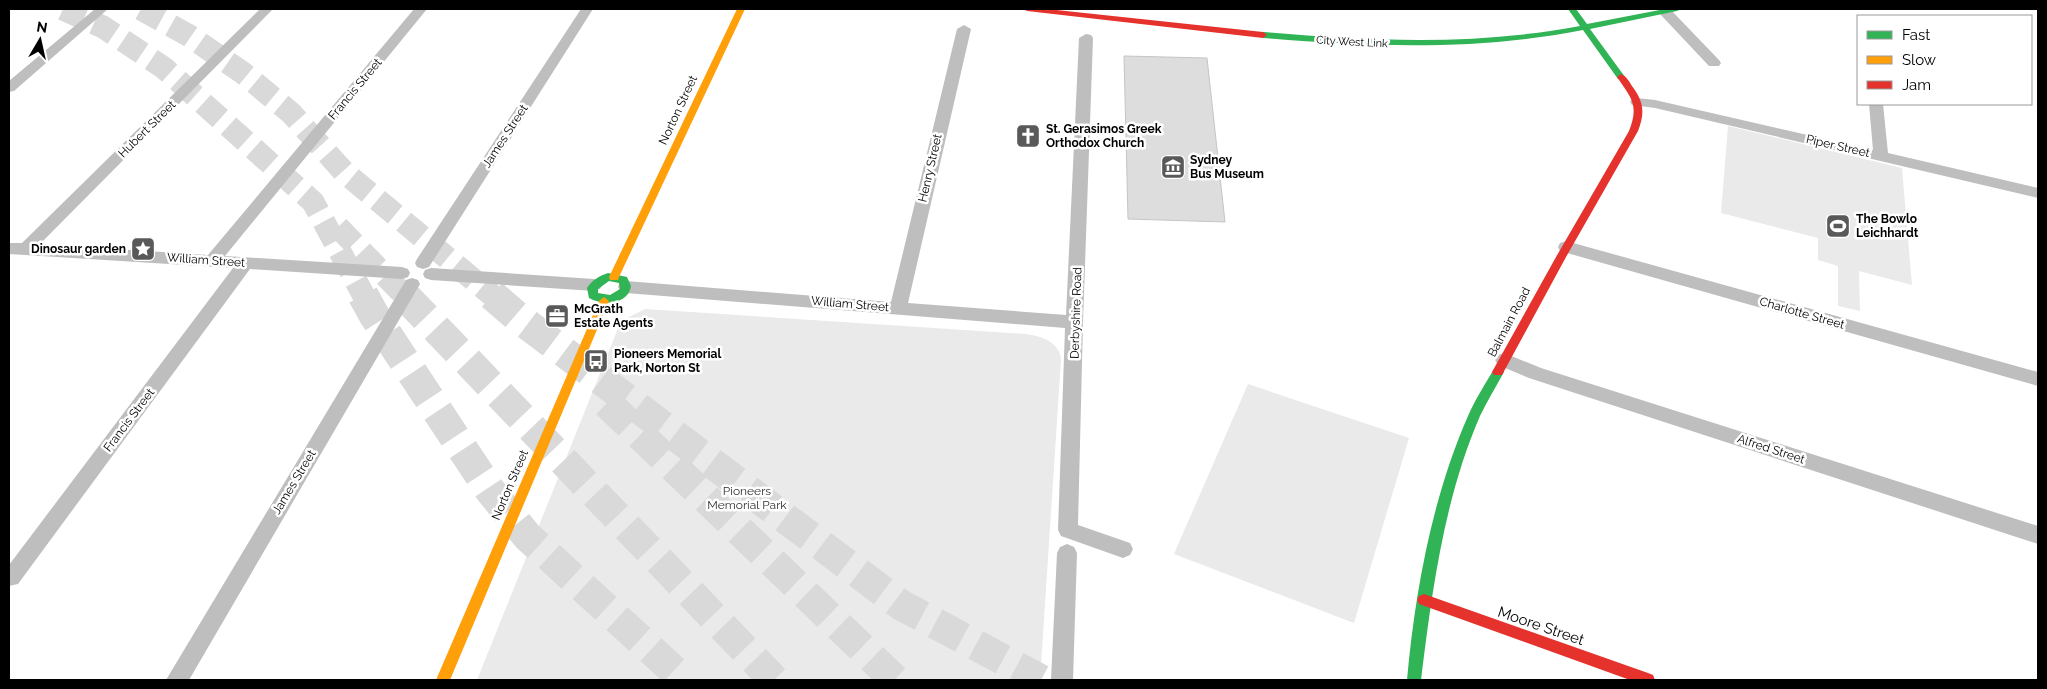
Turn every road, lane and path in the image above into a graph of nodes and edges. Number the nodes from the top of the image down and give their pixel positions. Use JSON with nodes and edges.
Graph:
{"nodes":[{"id":1,"x":102,"y":9,"type":"edge"},
{"id":2,"x":267,"y":9,"type":"edge"},
{"id":3,"x":421,"y":9,"type":"edge"},
{"id":4,"x":587,"y":9,"type":"edge"},
{"id":5,"x":741,"y":9,"type":"edge"},
{"id":6,"x":1027,"y":9,"type":"edge"},
{"id":7,"x":1671,"y":10,"type":"edge"},
{"id":8,"x":1575,"y":12,"type":"edge"},
{"id":9,"x":1214,"y":18,"type":"dead end"},
{"id":10,"x":1253,"y":22,"type":"dead end"},
{"id":11,"x":1586,"y":27,"type":"junction"},
{"id":12,"x":964,"y":29,"type":"dead end"},
{"id":13,"x":1086,"y":38,"type":"dead end"},
{"id":14,"x":1714,"y":63,"type":"dead end"},
{"id":15,"x":9,"y":88,"type":"edge"},
{"id":16,"x":1637,"y":102,"type":"junction"},
{"id":17,"x":1876,"y":105,"type":"edge"},
{"id":18,"x":1881,"y":156,"type":"junction"},
{"id":19,"x":2038,"y":193,"type":"edge"},
{"id":20,"x":9,"y":248,"type":"edge"},
{"id":21,"x":1566,"y":248,"type":"junction"},
{"id":22,"x":26,"y":249,"type":"junction"},
{"id":23,"x":212,"y":261,"type":"junction"},
{"id":24,"x":246,"y":263,"type":"junction"},
{"id":25,"x":427,"y":269,"type":"junction"},
{"id":26,"x":407,"y":278,"type":"junction"},
{"id":27,"x":620,"y":282,"type":"junction"},
{"id":28,"x":594,"y":285,"type":"junction"},
{"id":29,"x":604,"y":300,"type":"junction"},
{"id":30,"x":898,"y":308,"type":"junction"},
{"id":31,"x":1074,"y":322,"type":"junction"},
{"id":32,"x":1504,"y":360,"type":"junction"},
{"id":33,"x":2038,"y":379,"type":"edge"},
{"id":34,"x":2038,"y":535,"type":"edge"},
{"id":35,"x":1123,"y":549,"type":"dead end"},
{"id":36,"x":1067,"y":553,"type":"dead end"},
{"id":37,"x":11,"y":578,"type":"dead end"},
{"id":38,"x":1424,"y":600,"type":"junction"},
{"id":39,"x":177,"y":680,"type":"edge"},
{"id":40,"x":443,"y":680,"type":"edge"},
{"id":41,"x":1062,"y":680,"type":"edge"},
{"id":42,"x":1414,"y":680,"type":"edge"},
{"id":43,"x":1648,"y":680,"type":"edge"}],
"edges":[{"from":1,"to":15,"type":"street"},
{"from":2,"to":22,"type":"street","name":"Hubert Street"},
{"from":3,"to":23,"type":"street","name":"Francis Street"},
{"from":4,"to":25,"type":"street","name":"James Street"},
{"from":5,"to":27,"type":"main road","name":"Norton Street"},
{"from":6,"to":11,"type":"main road","name":"City West Link"},
{"from":7,"to":11,"type":"main road","name":"City West Link"},
{"from":7,"to":14,"type":"street"},
{"from":8,"to":11,"type":"main road"},
{"from":9,"to":10,"type":"main road"},
{"from":11,"to":16,"type":"main road"},
{"from":12,"to":30,"type":"street","name":"Henry Street"},
{"from":13,"to":31,"type":"street","name":"Derbyshire Road"},
{"from":16,"to":18,"type":"street","name":"Piper Street"},
{"from":16,"to":21,"type":"main road","name":"Balmain Road"},
{"from":17,"to":18,"type":"street"},
{"from":18,"to":19,"type":"street","name":"Piper Street"},
{"from":20,"to":22,"type":"street","name":"William Street"},
{"from":21,"to":32,"type":"main road","name":"Balmain Road"},
{"from":21,"to":33,"type":"street","name":"Charlotte Street"},
{"from":22,"to":23,"type":"street","name":"William Street"},
{"from":23,"to":24,"type":"street","name":"William Street"},
{"from":24,"to":26,"type":"street","name":"William Street"},
{"from":24,"to":37,"type":"street","name":"Francis Street"},
{"from":25,"to":26,"type":"street"},
{"from":25,"to":28,"type":"street"},
{"from":26,"to":39,"type":"street","name":"James Street"},
{"from":27,"to":28,"type":"main road"},
{"from":27,"to":29,"type":"main road"},
{"from":27,"to":30,"type":"street","name":"William Street"},
{"from":28,"to":29,"type":"main road"},
{"from":29,"to":40,"type":"main road","name":"Norton Street"},
{"from":30,"to":31,"type":"street","name":"William Street"},
{"from":31,"to":35,"type":"street","name":"Derbyshire Road"},
{"from":32,"to":34,"type":"street","name":"Alfred Street"},
{"from":32,"to":38,"type":"main road","name":"Balmain Road"},
{"from":36,"to":41,"type":"street"},
{"from":38,"to":42,"type":"main road","name":"Balmain Road"},
{"from":38,"to":43,"type":"main road","name":"Moore Street"}]}
